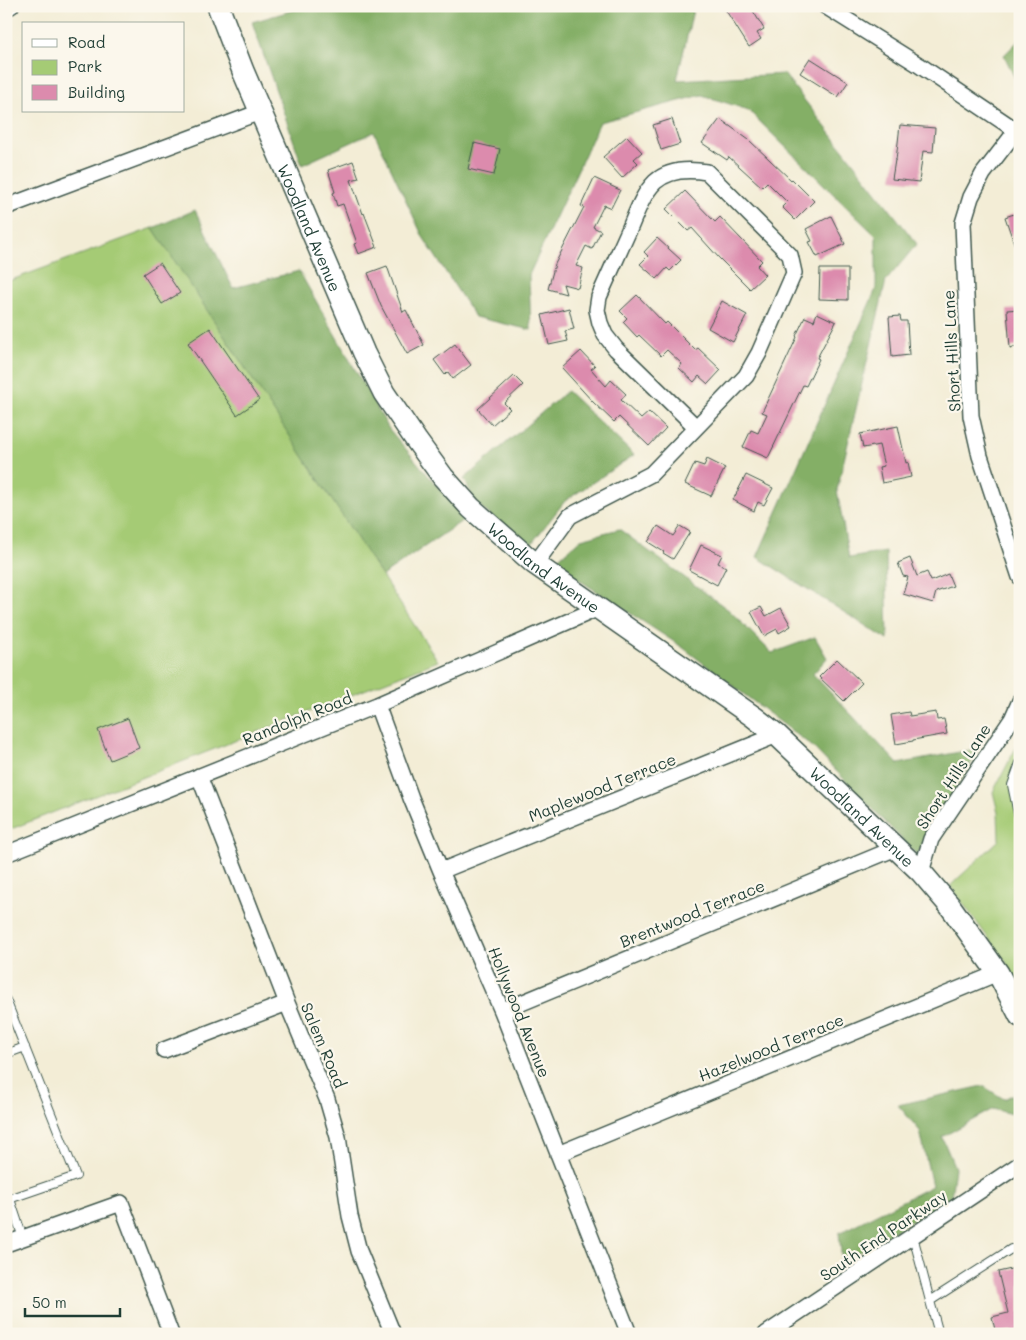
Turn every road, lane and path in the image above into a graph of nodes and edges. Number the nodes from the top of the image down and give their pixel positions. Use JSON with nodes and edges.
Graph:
{"nodes":[{"id":1,"x":11,"y":6,"type":"edge"},
{"id":2,"x":218,"y":6,"type":"edge"},
{"id":3,"x":825,"y":6,"type":"edge"},
{"id":4,"x":6,"y":8,"type":"edge"},
{"id":5,"x":260,"y":112,"type":"junction"},
{"id":6,"x":1018,"y":132,"type":"edge"},
{"id":7,"x":6,"y":207,"type":"edge"},
{"id":8,"x":696,"y":427,"type":"junction"},
{"id":9,"x":535,"y":564,"type":"junction"},
{"id":10,"x":1020,"y":577,"type":"edge"},
{"id":11,"x":599,"y":608,"type":"junction"},
{"id":12,"x":1020,"y":702,"type":"edge"},
{"id":13,"x":377,"y":705,"type":"junction"},
{"id":14,"x":777,"y":735,"type":"junction"},
{"id":15,"x":1020,"y":763,"type":"edge"},
{"id":16,"x":199,"y":776,"type":"junction"},
{"id":17,"x":1020,"y":816,"type":"edge"},
{"id":18,"x":896,"y":848,"type":"junction"},
{"id":19,"x":6,"y":854,"type":"edge"},
{"id":20,"x":441,"y":871,"type":"junction"},
{"id":21,"x":921,"y":872,"type":"junction"},
{"id":22,"x":998,"y":973,"type":"junction"},
{"id":23,"x":6,"y":1000,"type":"edge"},
{"id":24,"x":287,"y":1002,"type":"junction"},
{"id":25,"x":8,"y":1008,"type":"edge"},
{"id":26,"x":502,"y":1011,"type":"junction"},
{"id":27,"x":1020,"y":1016,"type":"edge"},
{"id":28,"x":25,"y":1047,"type":"junction"},
{"id":29,"x":164,"y":1050,"type":"dead end"},
{"id":30,"x":6,"y":1054,"type":"edge"},
{"id":31,"x":558,"y":1154,"type":"junction"},
{"id":32,"x":1020,"y":1164,"type":"edge"},
{"id":33,"x":8,"y":1199,"type":"edge"},
{"id":34,"x":913,"y":1236,"type":"junction"},
{"id":35,"x":23,"y":1238,"type":"junction"},
{"id":36,"x":6,"y":1244,"type":"edge"},
{"id":37,"x":1020,"y":1251,"type":"edge"},
{"id":38,"x":930,"y":1301,"type":"junction"},
{"id":39,"x":171,"y":1334,"type":"edge"},
{"id":40,"x":393,"y":1334,"type":"edge"},
{"id":41,"x":628,"y":1334,"type":"edge"},
{"id":42,"x":766,"y":1334,"type":"edge"},
{"id":43,"x":939,"y":1334,"type":"edge"}],
"edges":[{"from":1,"to":4,"type":"street"},
{"from":2,"to":5,"type":"street","name":"Woodland Avenue"},
{"from":3,"to":6,"type":"street"},
{"from":5,"to":7,"type":"street"},
{"from":5,"to":9,"type":"street","name":"Woodland Avenue"},
{"from":6,"to":10,"type":"street","name":"Short Hills Lane"},
{"from":8,"to":8,"type":"street"},
{"from":8,"to":9,"type":"street"},
{"from":9,"to":11,"type":"street","name":"Woodland Avenue"},
{"from":11,"to":13,"type":"street","name":"Randolph Road"},
{"from":11,"to":14,"type":"street","name":"Woodland Avenue"},
{"from":12,"to":21,"type":"street","name":"Short Hills Lane"},
{"from":13,"to":16,"type":"street","name":"Randolph Road"},
{"from":13,"to":20,"type":"street","name":"Hollywood Avenue"},
{"from":14,"to":18,"type":"street","name":"Woodland Avenue"},
{"from":14,"to":20,"type":"street","name":"Maplewood Terrace"},
{"from":15,"to":17,"type":"lane"},
{"from":16,"to":19,"type":"street","name":"Randolph Road"},
{"from":16,"to":24,"type":"street","name":"Salem Road"},
{"from":18,"to":21,"type":"street","name":"Woodland Avenue"},
{"from":18,"to":26,"type":"street","name":"Brentwood Terrace"},
{"from":20,"to":26,"type":"street","name":"Hollywood Avenue"},
{"from":21,"to":22,"type":"street","name":"Woodland Avenue"},
{"from":22,"to":27,"type":"street","name":"Woodland Avenue"},
{"from":22,"to":31,"type":"street","name":"Hazelwood Terrace"},
{"from":23,"to":25,"type":"lane"},
{"from":24,"to":29,"type":"street"},
{"from":24,"to":40,"type":"street","name":"Salem Road"},
{"from":25,"to":28,"type":"lane"},
{"from":26,"to":31,"type":"street","name":"Hollywood Avenue"},
{"from":28,"to":30,"type":"lane"},
{"from":28,"to":33,"type":"lane"},
{"from":31,"to":41,"type":"street","name":"Hollywood Avenue"},
{"from":32,"to":34,"type":"street","name":"South End Parkway"},
{"from":33,"to":35,"type":"lane"},
{"from":34,"to":38,"type":"lane"},
{"from":34,"to":42,"type":"street","name":"South End Parkway"},
{"from":35,"to":36,"type":"street"},
{"from":35,"to":39,"type":"street"},
{"from":37,"to":38,"type":"lane"},
{"from":38,"to":43,"type":"lane"}]}
